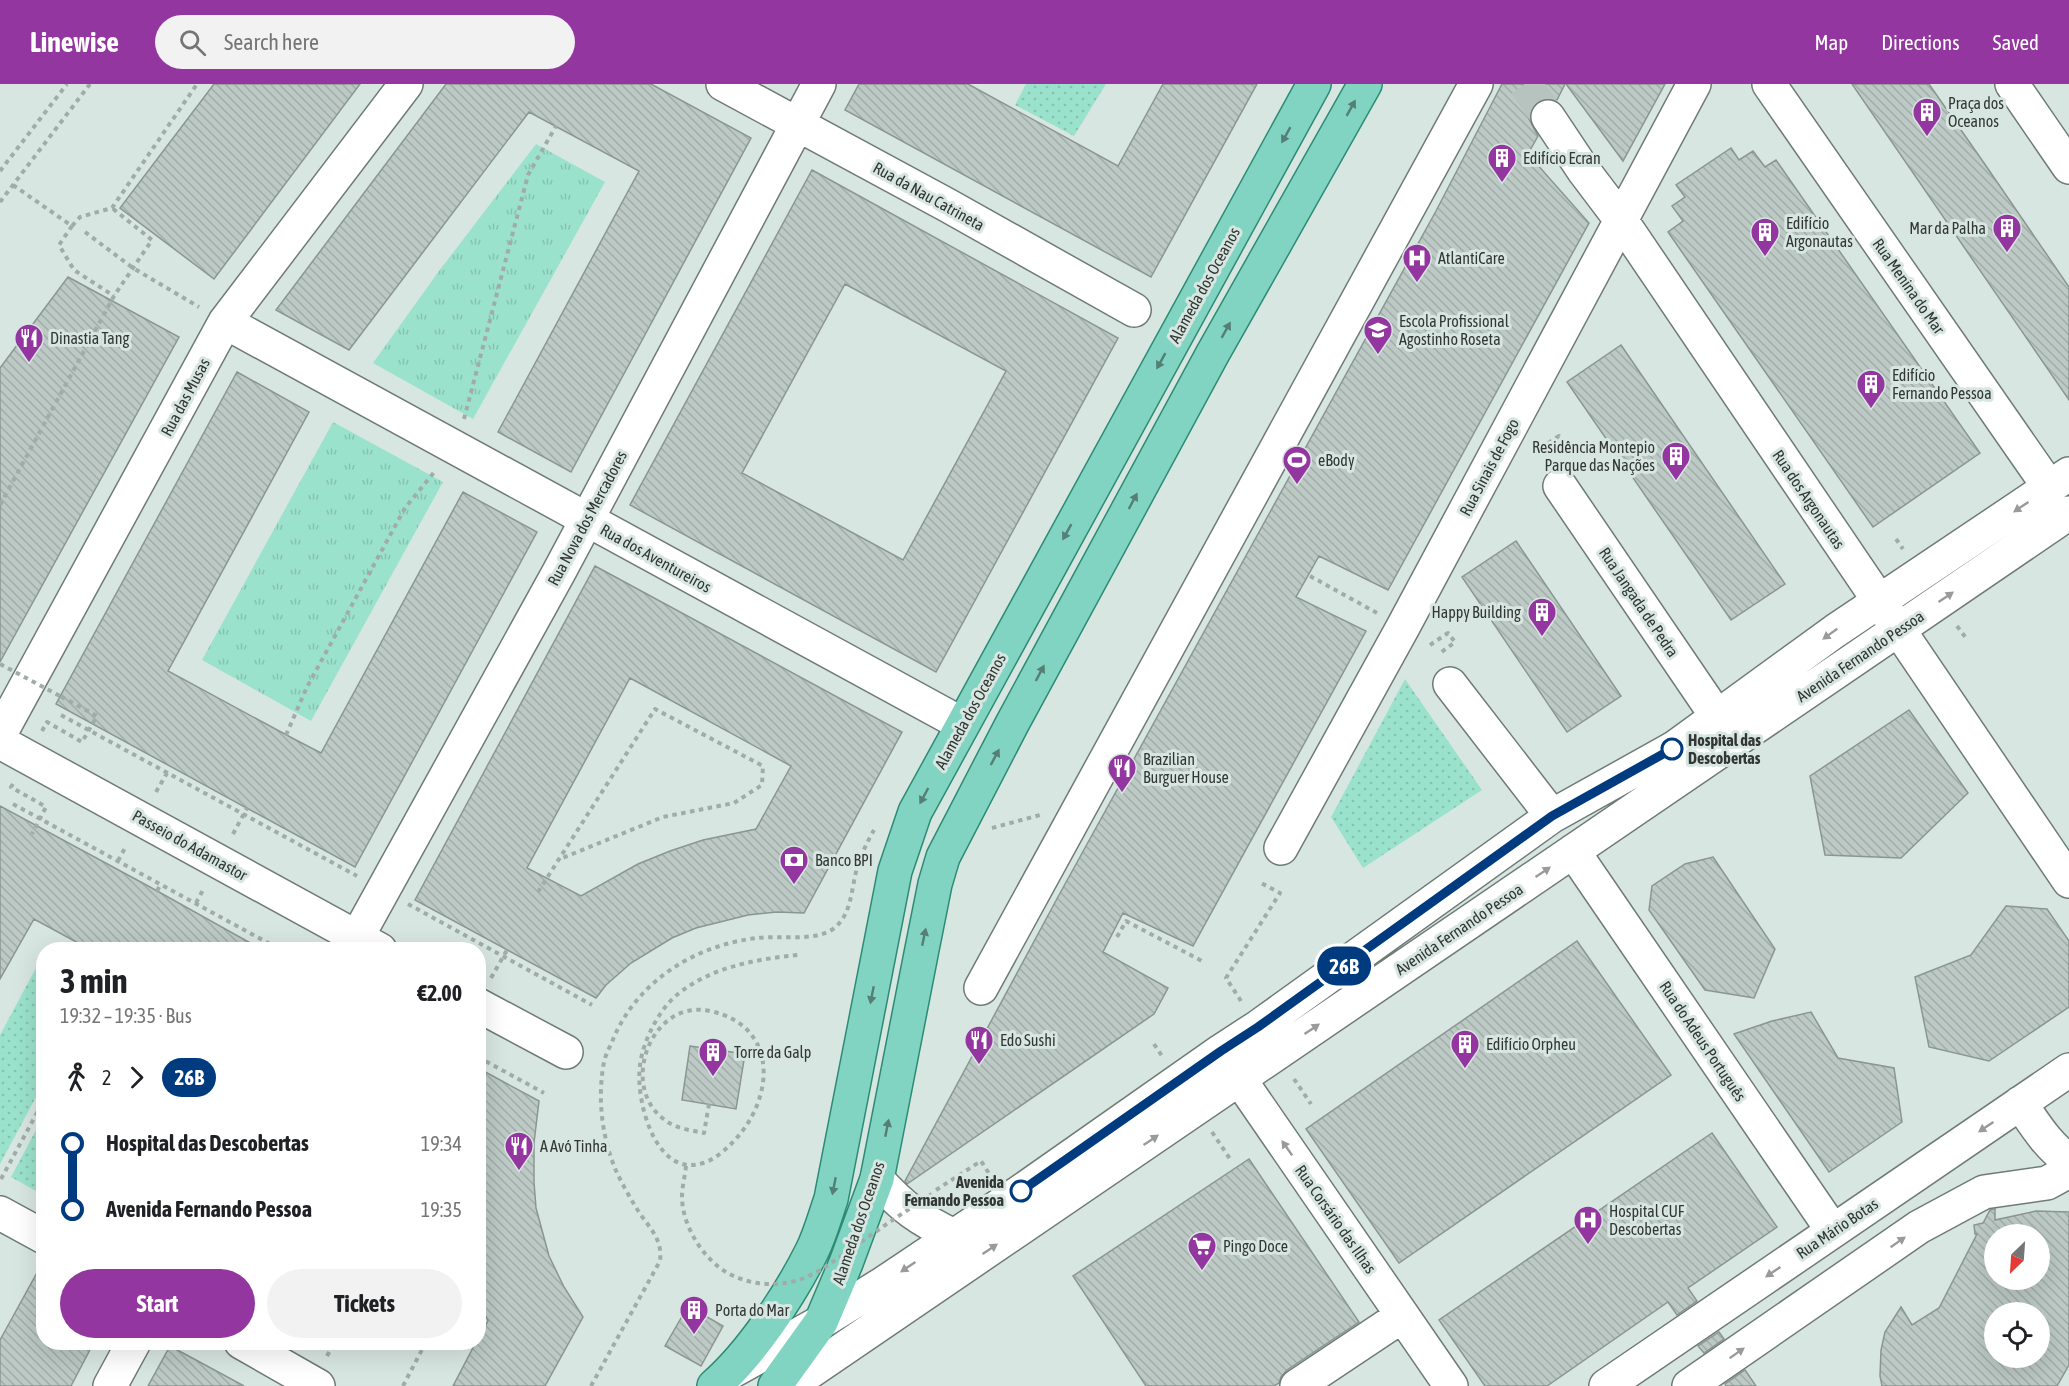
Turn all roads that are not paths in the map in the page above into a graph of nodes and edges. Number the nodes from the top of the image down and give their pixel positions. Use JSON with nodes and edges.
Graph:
{"nodes":[{"id":1,"x":406,"y":84,"type":"edge"},
{"id":2,"x":723,"y":84,"type":"edge"},
{"id":3,"x":819,"y":84,"type":"edge"},
{"id":4,"x":1314,"y":84,"type":"edge"},
{"id":5,"x":1365,"y":84,"type":"edge"},
{"id":6,"x":1476,"y":84,"type":"edge"},
{"id":7,"x":1695,"y":84,"type":"edge"},
{"id":8,"x":1769,"y":84,"type":"edge"},
{"id":9,"x":2012,"y":84,"type":"edge"},
{"id":10,"x":1548,"y":117,"type":"tunnel mouth"},
{"id":11,"x":797,"y":124,"type":"junction"},
{"id":12,"x":2069,"y":167,"type":"edge"},
{"id":13,"x":1621,"y":220,"type":"junction"},
{"id":14,"x":1134,"y":310,"type":"dead end"},
{"id":15,"x":225,"y":322,"type":"junction"},
{"id":16,"x":2059,"y":481,"type":"edge"},
{"id":17,"x":1560,"y":486,"type":"road end"},
{"id":18,"x":2069,"y":513,"type":"edge"},
{"id":19,"x":586,"y":520,"type":"junction"},
{"id":20,"x":1878,"y":601,"type":"junction"},
{"id":21,"x":1898,"y":630,"type":"junction"},
{"id":22,"x":1442,"y":670,"type":"road end"},
{"id":23,"x":1718,"y":718,"type":"junction"},
{"id":24,"x":962,"y":724,"type":"junction"},
{"id":25,"x":0,"y":734,"type":"edge"},
{"id":26,"x":0,"y":742,"type":"edge"},
{"id":27,"x":1552,"y":816,"type":"junction"},
{"id":28,"x":1281,"y":848,"type":"dead end"},
{"id":29,"x":1573,"y":851,"type":"junction"},
{"id":30,"x":2069,"y":881,"type":"edge"},
{"id":31,"x":357,"y":942,"type":"edge"},
{"id":32,"x":363,"y":942,"type":"edge"},
{"id":33,"x":981,"y":988,"type":"dead end"},
{"id":34,"x":486,"y":1009,"type":"edge"},
{"id":35,"x":1221,"y":1051,"type":"junction"},
{"id":36,"x":566,"y":1052,"type":"dead end"},
{"id":37,"x":1239,"y":1080,"type":"junction"},
{"id":38,"x":2064,"y":1084,"type":"edge"},
{"id":39,"x":2020,"y":1103,"type":"junction"},
{"id":40,"x":2069,"y":1160,"type":"edge"},
{"id":41,"x":2069,"y":1171,"type":"edge"},
{"id":42,"x":877,"y":1179,"type":"junction"},
{"id":43,"x":0,"y":1214,"type":"edge"},
{"id":44,"x":1833,"y":1231,"type":"junction"},
{"id":45,"x":36,"y":1233,"type":"edge"},
{"id":46,"x":954,"y":1236,"type":"junction"},
{"id":47,"x":789,"y":1291,"type":"junction"},
{"id":48,"x":1402,"y":1316,"type":"junction"},
{"id":49,"x":820,"y":1322,"type":"junction"},
{"id":50,"x":854,"y":1340,"type":"junction"},
{"id":51,"x":130,"y":1350,"type":"edge"},
{"id":52,"x":255,"y":1350,"type":"edge"},
{"id":53,"x":721,"y":1380,"type":"edge"},
{"id":54,"x":110,"y":1386,"type":"edge"},
{"id":55,"x":318,"y":1386,"type":"edge"},
{"id":56,"x":775,"y":1386,"type":"edge"},
{"id":57,"x":789,"y":1386,"type":"edge"},
{"id":58,"x":1298,"y":1386,"type":"edge"},
{"id":59,"x":1451,"y":1386,"type":"edge"},
{"id":60,"x":1606,"y":1386,"type":"edge"},
{"id":61,"x":1689,"y":1386,"type":"edge"}],
"edges":[{"from":1,"to":15,"type":"street","name":"Rua das Musas"},
{"from":2,"to":11,"type":"street","name":"Rua da Nau Catrineta"},
{"from":3,"to":11,"type":"street","name":"Rua Nova dos Mercadores"},
{"from":4,"to":24,"type":"main road","name":"Alameda dos Oceanos","one_way":true},
{"from":42,"to":5,"type":"main road","name":"Alameda dos Oceanos","one_way":true},
{"from":6,"to":33,"type":"street"},
{"from":7,"to":13,"type":"street","name":"Rua Sinais de Fogo"},
{"from":8,"to":16,"type":"street","name":"Rua Menina do Mar"},
{"from":9,"to":12,"type":"street"},
{"from":10,"to":13,"type":"street","name":"Rua dos Argonautas"},
{"from":11,"to":14,"type":"street","name":"Rua da Nau Catrineta"},
{"from":11,"to":19,"type":"street","name":"Rua Nova dos Mercadores"},
{"from":13,"to":20,"type":"street","name":"Rua dos Argonautas"},
{"from":13,"to":28,"type":"street","name":"Rua Sinais de Fogo"},
{"from":15,"to":19,"type":"street","name":"Rua dos Aventureiros"},
{"from":15,"to":25,"type":"street","name":"Rua das Musas"},
{"from":16,"to":20,"type":"street","name":"Avenida Fernando Pessoa","one_way":true},
{"from":17,"to":23,"type":"street","name":"Rua Jangada de Pedra"},
{"from":21,"to":18,"type":"street","name":"Avenida Fernando Pessoa","one_way":true},
{"from":19,"to":24,"type":"street","name":"Rua dos Aventureiros"},
{"from":19,"to":32,"type":"street","name":"Rua Nova dos Mercadores"},
{"from":20,"to":21,"type":"street","name":"Rua dos Argonautas"},
{"from":20,"to":23,"type":"street","name":"Avenida Fernando Pessoa","one_way":true},
{"from":21,"to":29,"type":"street","name":"Avenida Fernando Pessoa"},
{"from":21,"to":30,"type":"street","name":"Rua dos Argonautas"},
{"from":22,"to":27,"type":"street"},
{"from":23,"to":27,"type":"street","name":"Avenida Fernando Pessoa"},
{"from":24,"to":47,"type":"main road","name":"Alameda dos Oceanos","one_way":true},
{"from":26,"to":31,"type":"street","name":"Passeio do Adamastor"},
{"from":27,"to":35,"type":"street","name":"Avenida Fernando Pessoa"},
{"from":37,"to":29,"type":"street","name":"Avenida Fernando Pessoa","one_way":true},
{"from":29,"to":44,"type":"street","name":"Rua do Adeus Português"},
{"from":34,"to":36,"type":"street"},
{"from":35,"to":37,"type":"street","name":"Rua Corsário das Ilhas"},
{"from":35,"to":46,"type":"street","name":"Avenida Fernando Pessoa"},
{"from":48,"to":37,"type":"street","name":"Rua Corsário das Ilhas","one_way":true},
{"from":50,"to":37,"type":"street","name":"Avenida Fernando Pessoa","one_way":true},
{"from":38,"to":39,"type":"street","name":"Rua Mário Botas"},
{"from":39,"to":40,"type":"street"},
{"from":39,"to":44,"type":"street","name":"Rua Mário Botas","one_way":true},
{"from":61,"to":41,"type":"street","one_way":true},
{"from":42,"to":46,"type":"street"},
{"from":42,"to":49,"type":"main road","name":"Alameda dos Oceanos"},
{"from":43,"to":45,"type":"street"},
{"from":44,"to":60,"type":"street","name":"Rua Mário Botas","one_way":true},
{"from":46,"to":49,"type":"street","name":"Avenida Fernando Pessoa","one_way":true},
{"from":47,"to":49,"type":"street"},
{"from":47,"to":53,"type":"main road","name":"Alameda dos Oceanos"},
{"from":48,"to":58,"type":"street"},
{"from":48,"to":59,"type":"street","name":"Rua Corsário das Ilhas"},
{"from":49,"to":50,"type":"street"},
{"from":49,"to":53,"type":"street","name":"Alameda dos Oceanos"},
{"from":49,"to":56,"type":"main road","name":"Alameda dos Oceanos"},
{"from":50,"to":57,"type":"street","name":"Avenida Fernando Pessoa"},
{"from":51,"to":54,"type":"street"},
{"from":52,"to":55,"type":"street"}]}
